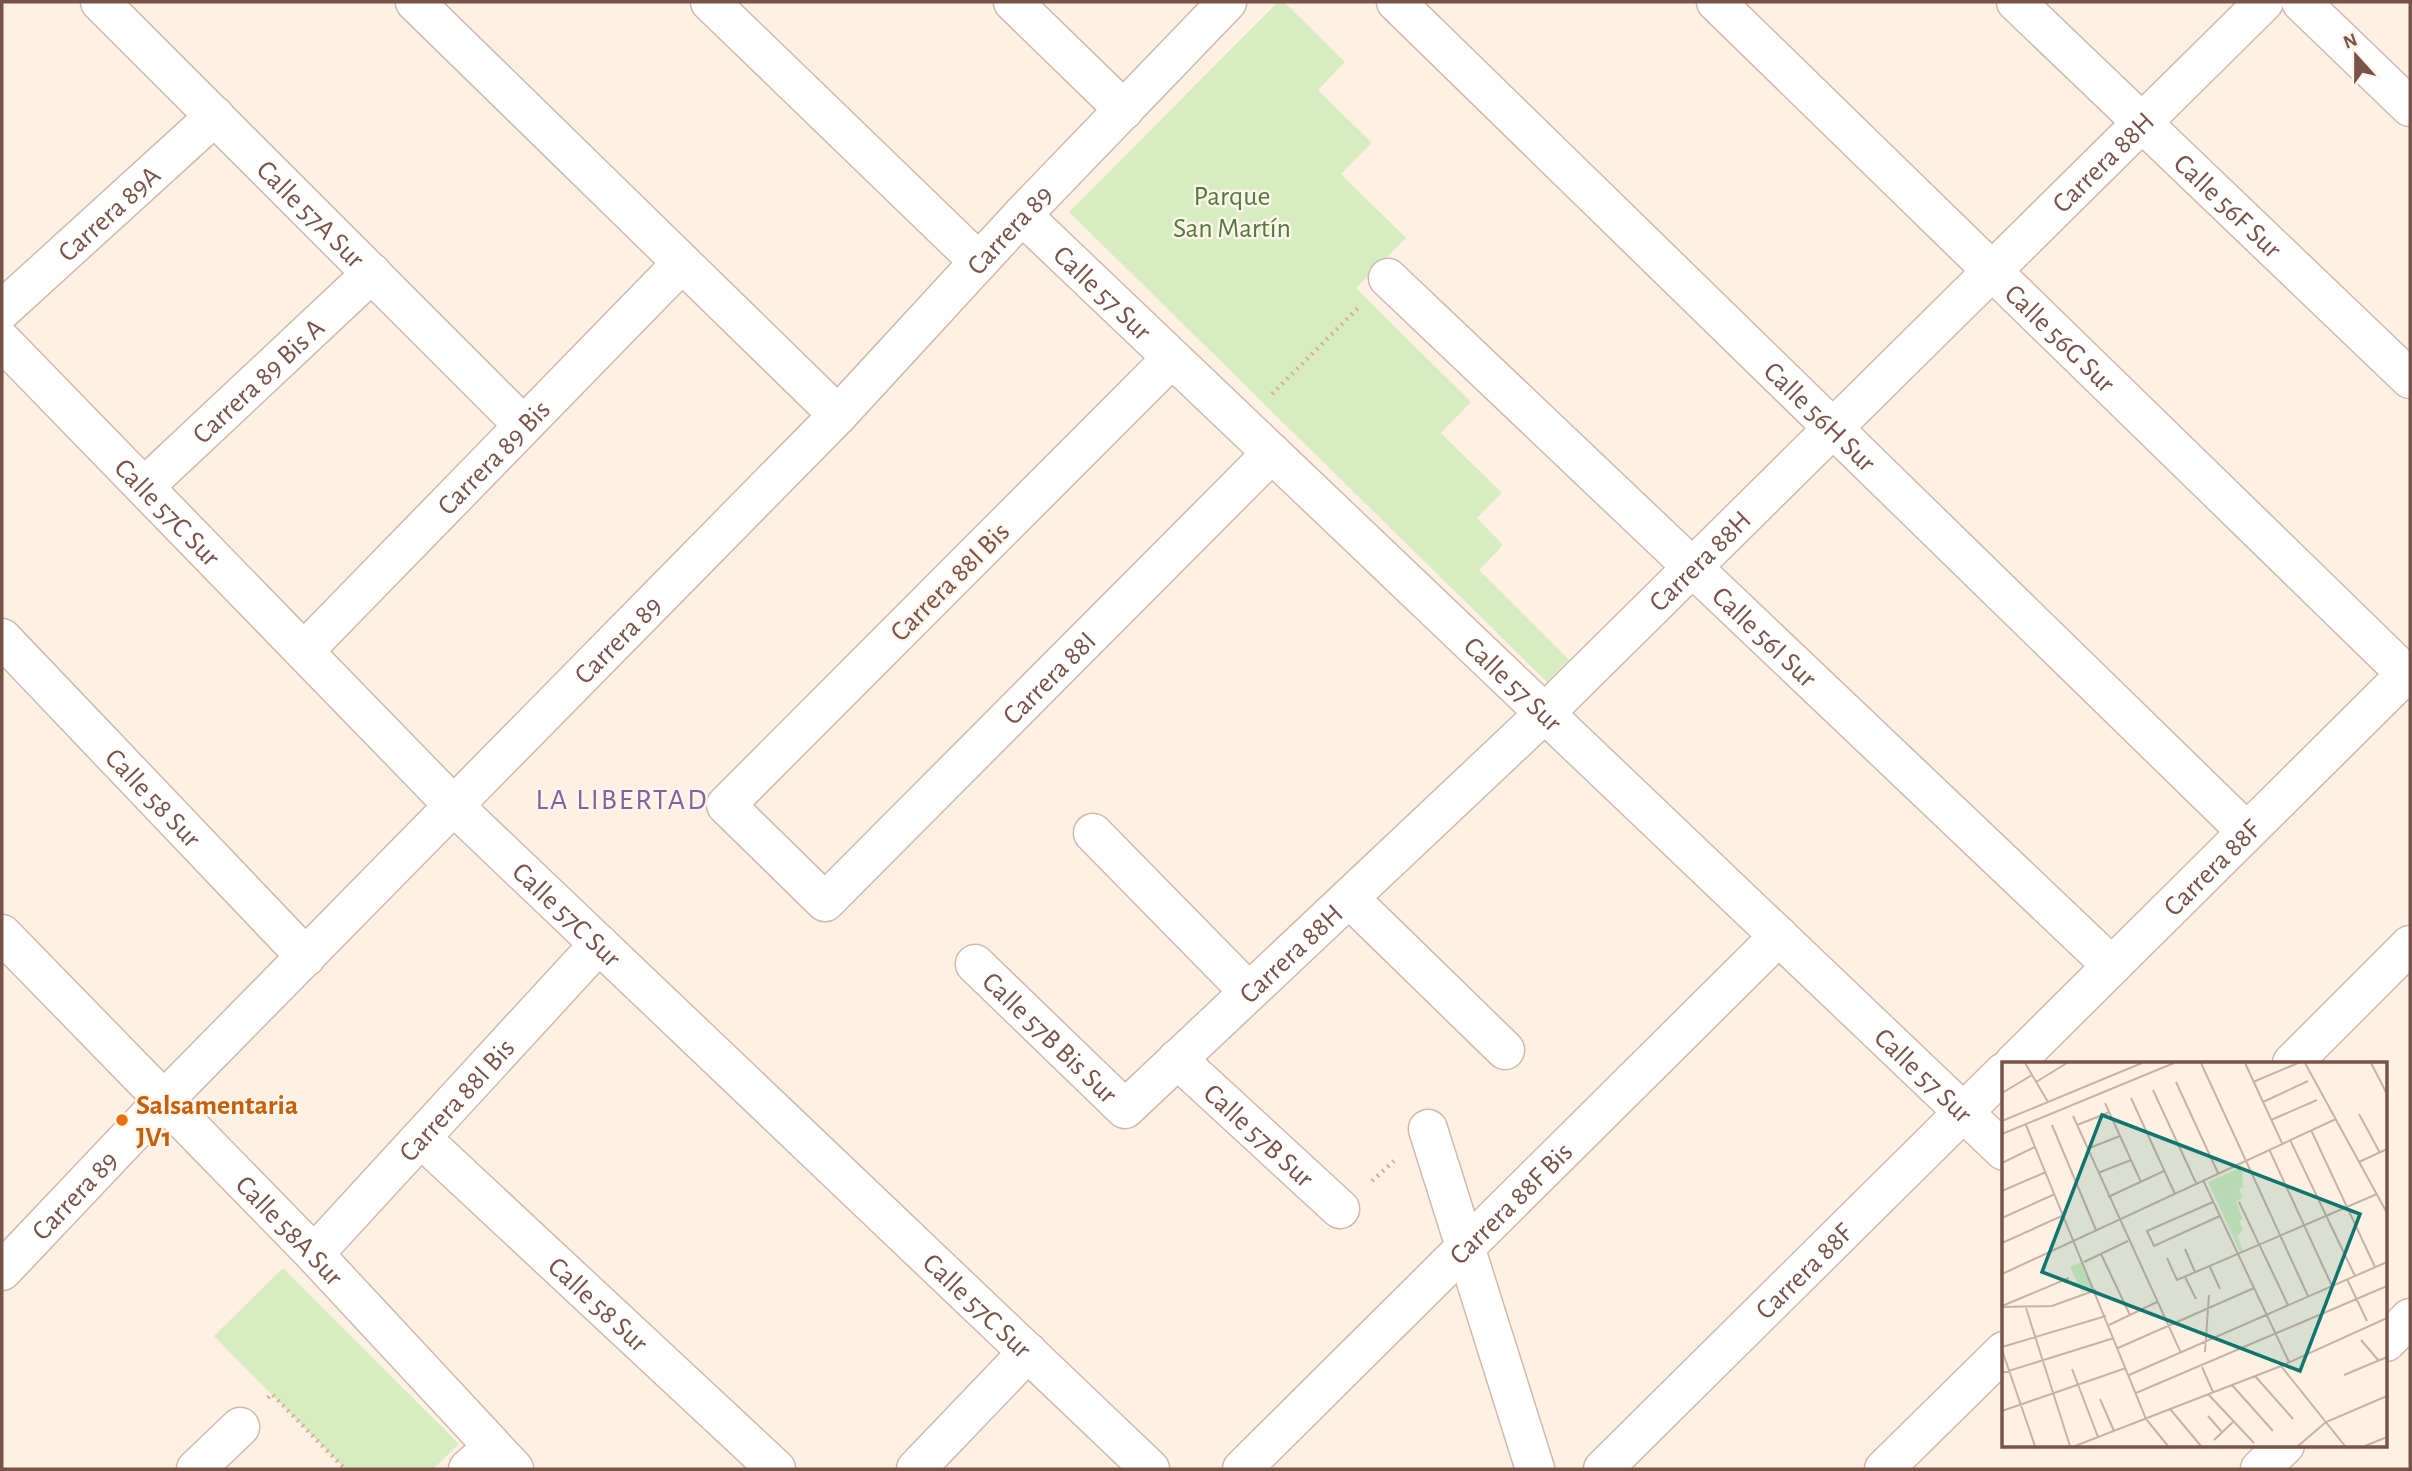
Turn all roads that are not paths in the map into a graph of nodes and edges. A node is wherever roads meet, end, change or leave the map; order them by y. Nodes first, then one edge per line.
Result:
1 (100, 2) edge
2 (415, 2) edge
3 (710, 2) edge
4 (1013, 2) edge
5 (1227, 2) edge
6 (1396, 2) edge
7 (1716, 2) edge
8 (2016, 2) edge
9 (2264, 2) edge
10 (2301, 2) edge
11 (2410, 107) edge
12 (1124, 110) junction
13 (215, 116) junction
14 (2142, 122) junction
15 (1022, 215) junction
16 (682, 262) junction
17 (979, 262) junction
18 (1992, 271) junction
19 (372, 274) junction
20 (1388, 278) road end
21 (2, 310) edge
22 (2, 341) edge
23 (1172, 358) junction
24 (2410, 379) edge
25 (838, 415) junction
26 (523, 425) junction
27 (1832, 427) junction
28 (1272, 453) junction
29 (144, 486) junction
30 (1692, 567) junction
31 (2, 638) edge
32 (304, 651) junction
33 (2408, 672) edge
34 (1545, 713) junction
35 (455, 807) junction
36 (2246, 831) junction
37 (1093, 833) dead end
38 (1349, 898) junction
39 (825, 902) joint
40 (2, 934) edge
41 (1779, 936) junction
42 (599, 944) junction
43 (2410, 945) edge
44 (306, 957) junction
45 (975, 964) dead end
46 (2112, 966) junction
47 (1249, 992) junction
48 (1505, 1050) dead end
49 (1177, 1059) junction
50 (2015, 1062) edge
51 (2293, 1062) edge
52 (2002, 1074) edge
53 (163, 1101) junction
54 (1125, 1109) joint
55 (1964, 1112) junction
56 (1428, 1129) road end
57 (421, 1138) junction
58 (2002, 1148) edge
59 (1340, 1209) road end
60 (1465, 1247) junction
61 (314, 1254) junction
62 (2, 1271) edge
63 (2410, 1318) edge
64 (2388, 1340) edge
65 (1028, 1352) junction
66 (2002, 1353) edge
67 (240, 1427) dead end
68 (2284, 1446) edge
69 (492, 1462) edge
70 (196, 1469) edge
71 (776, 1469) edge
72 (916, 1469) edge
73 (1150, 1469) edge
74 (1241, 1469) edge
75 (1535, 1469) edge
76 (1603, 1469) edge
77 (1884, 1469) edge
78 (2260, 1469) edge

1 - 13 street, Calle 57A Sur
2 - 16 street
3 - 17 street
4 - 12 street
5 - 12 street, Carrera 89
6 - 27 street, Calle 56H Sur
7 - 18 street, Calle 56G Sur
8 - 14 street, Calle 56F Sur
9 - 14 street, Carrera 88H
10 - 11 street
12 - 15 street, Carrera 89
13 - 19 street, Calle 57A Sur
13 - 21 street, Carrera 89A
14 - 18 street, Carrera 88H
14 - 24 street, Calle 56F Sur
15 - 17 street, Carrera 89
15 - 23 street, Calle 57 Sur
16 - 25 street
16 - 26 street, Carrera 89 Bis
17 - 25 street, Carrera 89
18 - 27 street, Carrera 88H
18 - 33 street, Calle 56G Sur
19 - 26 street, Calle 57A Sur
19 - 29 street, Carrera 89 Bis A
20 - 30 street, Calle 56I Sur
22 - 29 street, Calle 57C Sur
23 - 28 street, Calle 57 Sur
23 - 39 street, Carrera 88I Bis
25 - 35 street, Carrera 89
26 - 32 street, Carrera 89 Bis
27 - 30 street, Carrera 88H
27 - 36 street, Calle 56H Sur
28 - 34 street, Calle 57 Sur
28 - 39 street, Carrera 88I
29 - 32 street, Calle 57C Sur
30 - 34 street, Carrera 88H
30 - 46 street, Calle 56I Sur
31 - 44 street, Calle 58 Sur
32 - 35 street, Calle 57C Sur
33 - 36 street, Carrera 88F
34 - 38 street, Carrera 88H
34 - 41 street, Calle 57 Sur
35 - 42 street, Calle 57C Sur
35 - 44 street, Carrera 89
36 - 46 street, Carrera 88F
37 - 47 street
38 - 47 street, Carrera 88H
38 - 48 street
40 - 53 street, Calle 58A Sur
41 - 55 street, Calle 57 Sur
41 - 60 street, Carrera 88F Bis
42 - 57 street, Carrera 88I Bis
42 - 65 street, Calle 57C Sur
43 - 51 street
44 - 53 street, Carrera 89
45 - 54 street, Calle 57B Bis Sur
46 - 50 street, Carrera 88F
47 - 49 street, Carrera 88H
49 - 54 street, Carrera 88H
49 - 59 street, Calle 57B Sur
52 - 55 street, Carrera 88F
53 - 61 street, Calle 58A Sur
53 - 62 street, Carrera 89
55 - 58 street, Calle 57 Sur
55 - 76 street, Carrera 88F
56 - 60 street
57 - 61 street, Carrera 88I Bis
57 - 71 street, Calle 58 Sur
60 - 74 street, Carrera 88F Bis
60 - 75 street
61 - 69 street, Calle 58A Sur
63 - 64 street
65 - 72 street
65 - 73 street, Calle 57C Sur
66 - 77 street
67 - 70 street
68 - 78 street

